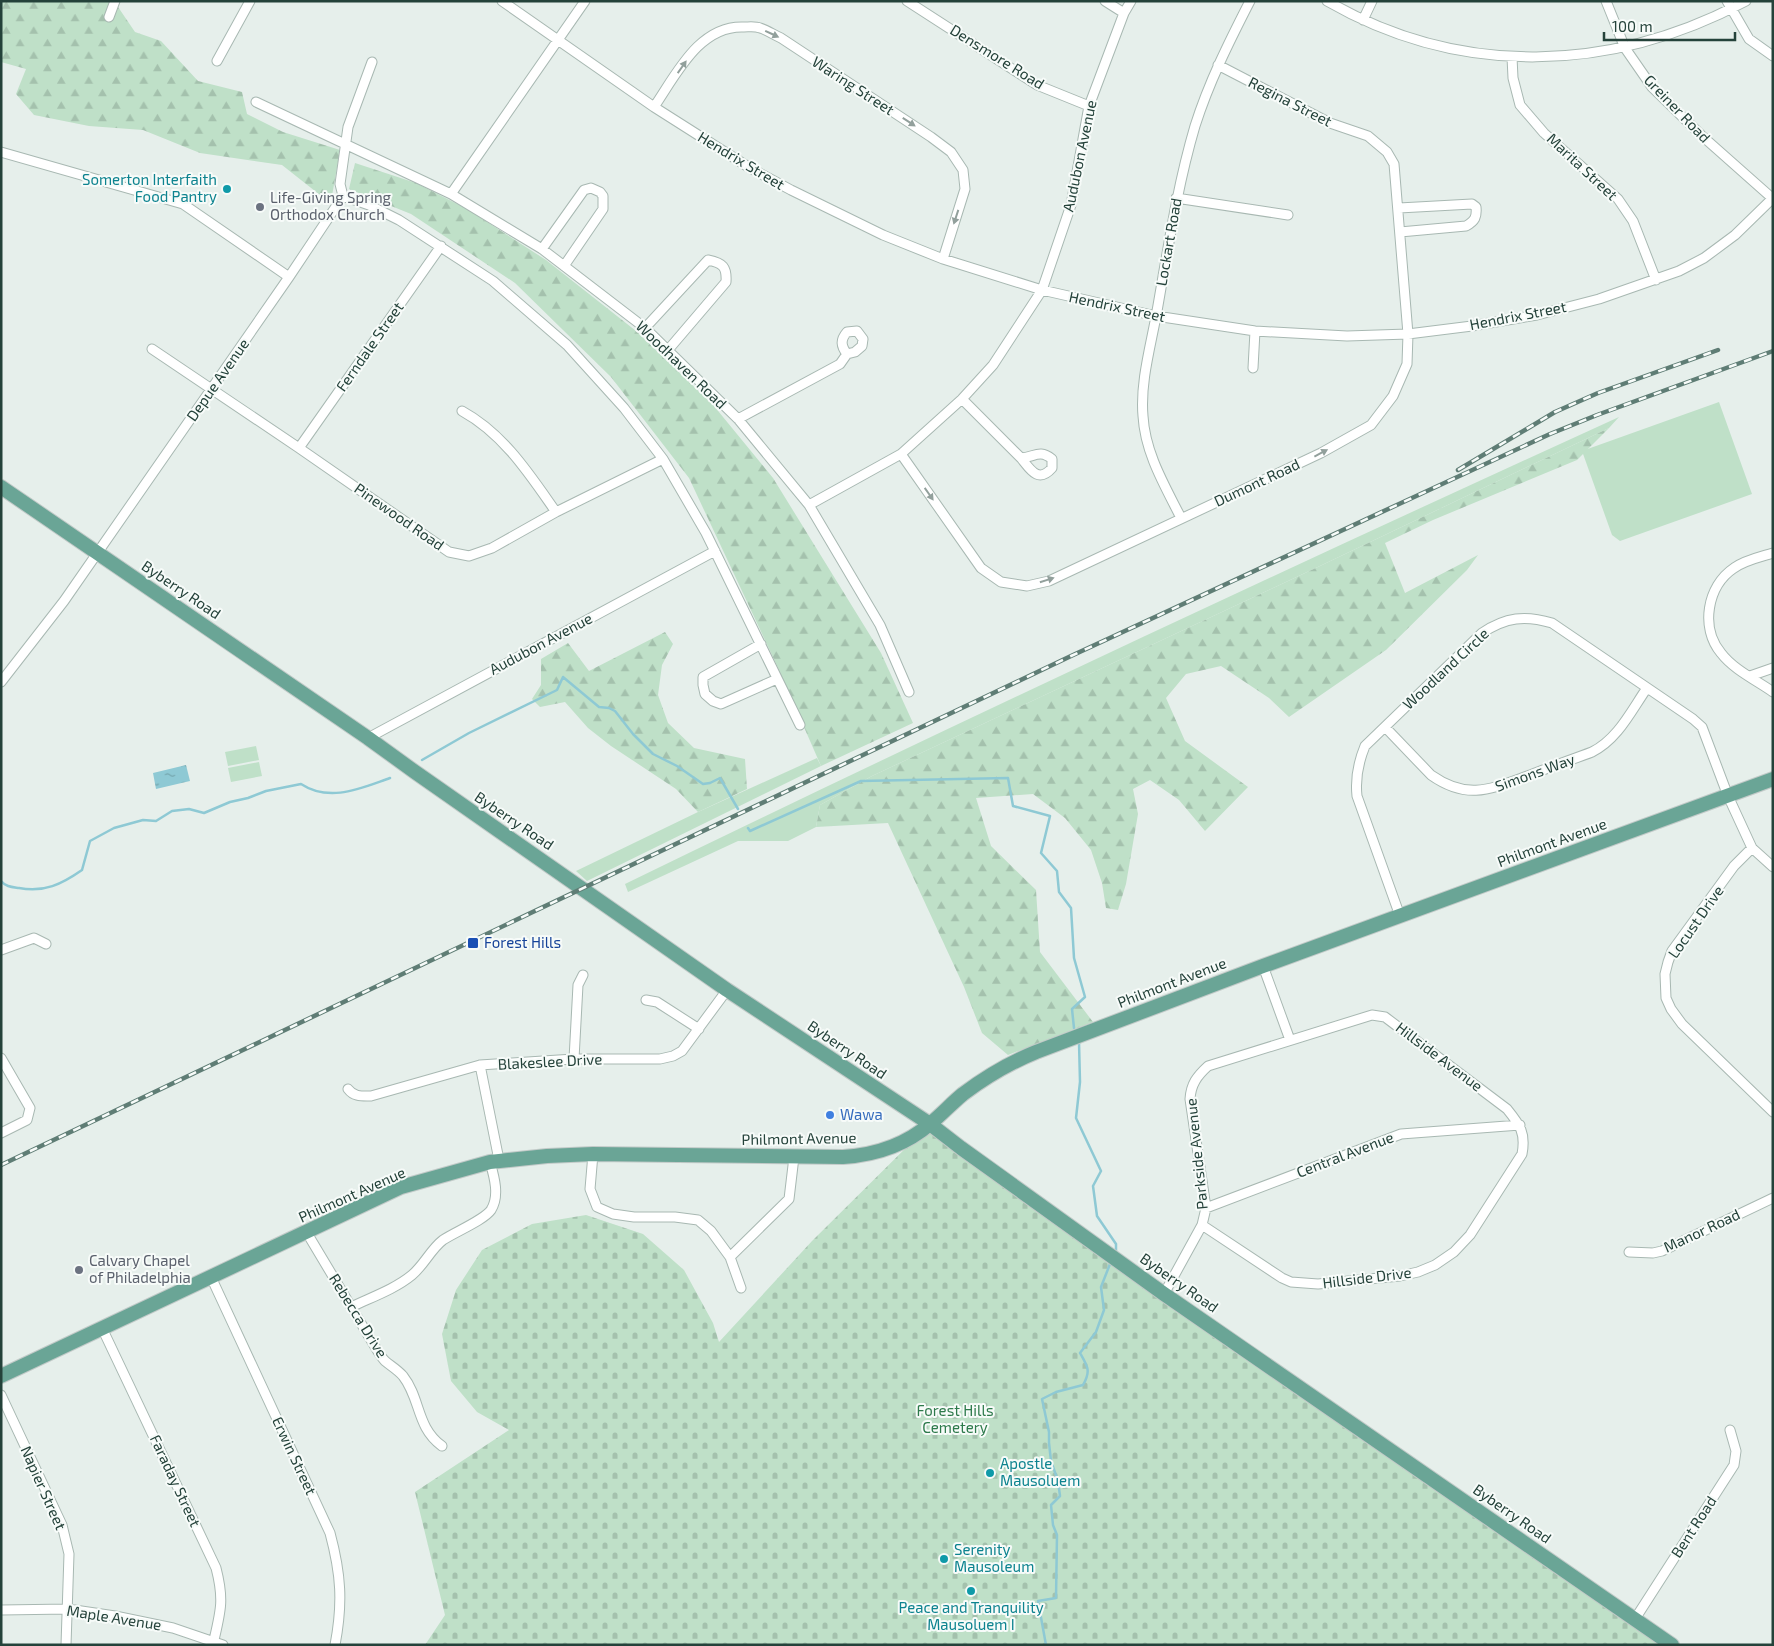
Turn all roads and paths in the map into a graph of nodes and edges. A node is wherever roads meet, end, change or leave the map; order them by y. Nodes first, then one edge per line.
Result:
1 (115, 1) edge
2 (250, 1) edge
3 (502, 1) edge
4 (585, 1) edge
5 (907, 1) edge
6 (1105, 1) edge
7 (1131, 1) edge
8 (1250, 1) edge
9 (1327, 1) edge
10 (1372, 1) edge
11 (1606, 1) edge
12 (1746, 1) edge
13 (1729, 5) edge
14 (1124, 14) junction
15 (109, 16) dead end
16 (1363, 20) junction
17 (557, 40) junction
18 (1625, 48) junction
19 (1512, 56) junction
20 (1773, 56) edge
21 (217, 61) dead end
22 (372, 62) dead end
23 (1218, 65) junction
24 (256, 102) dead end
25 (1089, 106) junction
26 (654, 107) junction
27 (1365, 135) joint
28 (346, 146) junction
29 (1, 152) edge
30 (451, 194) junction
31 (343, 196) junction
32 (1176, 198) junction
33 (1772, 198) edge
34 (1398, 208) junction
35 (1288, 215) dead end
36 (1400, 232) junction
37 (441, 246) junction
38 (542, 249) junction
39 (943, 259) junction
40 (564, 266) junction
41 (289, 278) junction
42 (1656, 280) junction
43 (1042, 290) junction
44 (1156, 316) junction
45 (645, 328) junction
46 (1255, 331) junction
47 (1408, 334) junction
48 (152, 349) dead end
49 (668, 350) junction
50 (847, 354) dead end
51 (1253, 368) dead end
52 (212, 388) junction
53 (962, 399) junction
54 (462, 411) dead end
55 (738, 419) junction
56 (299, 448) junction
57 (901, 454) junction
58 (1021, 458) dead end
59 (663, 460) junction
60 (1, 487) edge
61 (809, 505) junction
62 (556, 512) junction
63 (1182, 518) junction
64 (715, 551) junction
65 (98, 553) junction
66 (1773, 553) edge
67 (760, 644) junction
68 (1773, 668) edge
69 (1750, 676) junction
70 (777, 679) junction
71 (1, 682) edge
72 (1647, 688) junction
73 (909, 692) dead end
74 (1773, 692) edge
75 (800, 725) dead end
76 (1385, 727) junction
77 (368, 738) junction
78 (1773, 779) edge
79 (1728, 796) junction
80 (1752, 848) junction
81 (1773, 867) edge
82 (1400, 916) junction
83 (46, 944) dead end
84 (1, 950) edge
85 (1263, 966) junction
86 (583, 975) dead end
87 (727, 990) junction
88 (646, 1000) dead end
89 (699, 1029) junction
90 (1290, 1040) junction
91 (1, 1058) edge
92 (574, 1059) junction
93 (480, 1065) junction
94 (348, 1089) dead end
95 (1773, 1112) edge
96 (930, 1124) junction
97 (1520, 1125) junction
98 (1, 1133) edge
99 (593, 1154) junction
100 (794, 1157) junction
101 (494, 1161) junction
102 (1773, 1198) edge
103 (1206, 1208) junction
104 (1202, 1225) junction
105 (307, 1233) junction
106 (1629, 1252) dead end
107 (730, 1257) junction
108 (211, 1277) junction
109 (742, 1288) dead end
110 (1164, 1294) junction
111 (352, 1307) junction
112 (102, 1328) junction
113 (1, 1376) edge
114 (1, 1396) edge
115 (1730, 1430) dead end
116 (442, 1446) dead end
117 (68, 1609) junction
118 (1, 1610) edge
119 (1635, 1619) junction
120 (214, 1640) junction
121 (66, 1645) edge
122 (223, 1645) edge
123 (335, 1645) edge
124 (1672, 1645) edge

1 - 15 street
2 - 21 street
3 - 17 street, Hendrix Street
4 - 17 street
5 - 25 street, Densmore Road
6 - 14 street
7 - 14 street, Audubon Avenue
8 - 23 street, Lockart Road
9 - 16 street
10 - 16 street
11 - 18 street, Greiner Road
12 - 13 street
13 - 18 street
13 - 20 street
14 - 25 street, Audubon Avenue
16 - 19 street
17 - 26 street, Hendrix Street
17 - 30 street
18 - 19 street
18 - 33 street, Greiner Road
19 - 42 street, Marita Street
22 - 28 street
23 - 27 street, Regina Street
23 - 32 street, Lockart Road
24 - 28 street
25 - 43 street, Audubon Avenue
26 - 39 street, Hendrix Street
26 -> 39 street, Waring Street
27 - 34 street, Dumont Road
28 - 30 street, Woodhaven Road
28 - 31 street
29 - 41 street
30 - 38 street, Woodhaven Road
31 - 37 street
31 - 41 street, Depue Avenue
32 - 35 street
32 - 44 street, Lockart Road
33 - 42 street, Hendrix Street
34 - 36 street, Dumont Road
34 - 36 street
36 - 47 street, Dumont Road
37 - 56 street, Ferndale Street
37 - 59 street
38 - 40 street, Woodhaven Road
38 - 40 street
39 - 43 street, Hendrix Street
40 - 45 street, Woodhaven Road
41 - 52 street, Depue Avenue
42 - 47 street, Hendrix Street
43 - 44 street, Hendrix Street
43 - 53 street, Audubon Avenue
44 - 46 street, Hendrix Street
44 - 63 street, Lockart Road
45 - 49 street, Woodhaven Road
45 - 49 street
46 - 47 street, Hendrix Street
46 - 51 street
63 -> 47 street, Dumont Road
48 - 52 street, Pinewood Road
49 - 55 street, Woodhaven Road
50 - 55 street
52 - 56 street, Pinewood Road
52 - 65 street, Depue Avenue
53 - 57 street, Audubon Avenue
53 - 58 street
54 - 62 street
55 - 61 street, Woodhaven Road
56 - 62 street, Pinewood Road
57 - 61 street, Audubon Avenue
57 -> 63 street, Dumont Road
59 - 62 street, Pinewood Road
59 - 64 street
60 - 65 main road, Byberry Road
61 - 73 street, Woodhaven Road
64 - 67 street
64 - 77 street, Audubon Avenue
65 - 71 street, Depue Avenue
65 - 77 main road, Byberry Road
66 - 69 street
67 - 70 street
67 - 70 street
68 - 69 street
69 - 74 street
70 - 75 street
72 - 76 street, Simons Way
72 - 76 street, Woodland Circle
72 - 79 street, Woodland Circle
76 - 82 street, Woodland Circle
77 - 87 main road, Byberry Road
78 - 79 main road, Philmont Avenue
79 - 80 street, Woodland Circle
79 - 82 main road, Philmont Avenue
80 - 81 street
80 - 95 street, Locust Drive
82 - 85 main road, Philmont Avenue
83 - 84 street
85 - 90 street
85 - 96 main road, Philmont Avenue
86 - 92 street
87 - 89 street, Blakeslee Drive
87 - 96 main road, Byberry Road
88 - 89 street
89 - 92 street, Blakeslee Drive
90 - 97 street, Hillside Avenue
90 - 103 street, Parkside Avenue
91 - 98 street
92 - 93 street, Blakeslee Drive
93 - 94 street, Blakeslee Drive
93 - 101 street
96 - 100 main road, Philmont Avenue
96 - 110 main road, Byberry Road
97 - 103 street, Central Avenue
97 - 104 street, Hillside Drive
99 - 100 main road, Philmont Avenue
99 - 101 main road, Philmont Avenue
99 - 107 street
100 - 107 street
101 - 105 main road, Philmont Avenue
101 - 111 street
102 - 106 street, Manor Road
103 - 104 street, Parkside Avenue
104 - 110 street, Parkside Avenue
105 - 108 main road, Philmont Avenue
105 - 111 street, Rebecca Drive
107 - 109 street
108 - 112 main road, Philmont Avenue
108 - 123 street, Erwin Street
110 - 119 main road, Byberry Road
111 - 116 street, Rebecca Drive
112 - 113 main road, Philmont Avenue
112 - 120 street, Faraday Street
114 - 117 street, Napier Street
115 - 119 street, Bent Road
117 - 118 street, Maple Avenue
117 - 120 street, Maple Avenue
117 - 121 street, Napier Street
119 - 124 main road, Byberry Road
120 - 122 street, Maple Avenue

